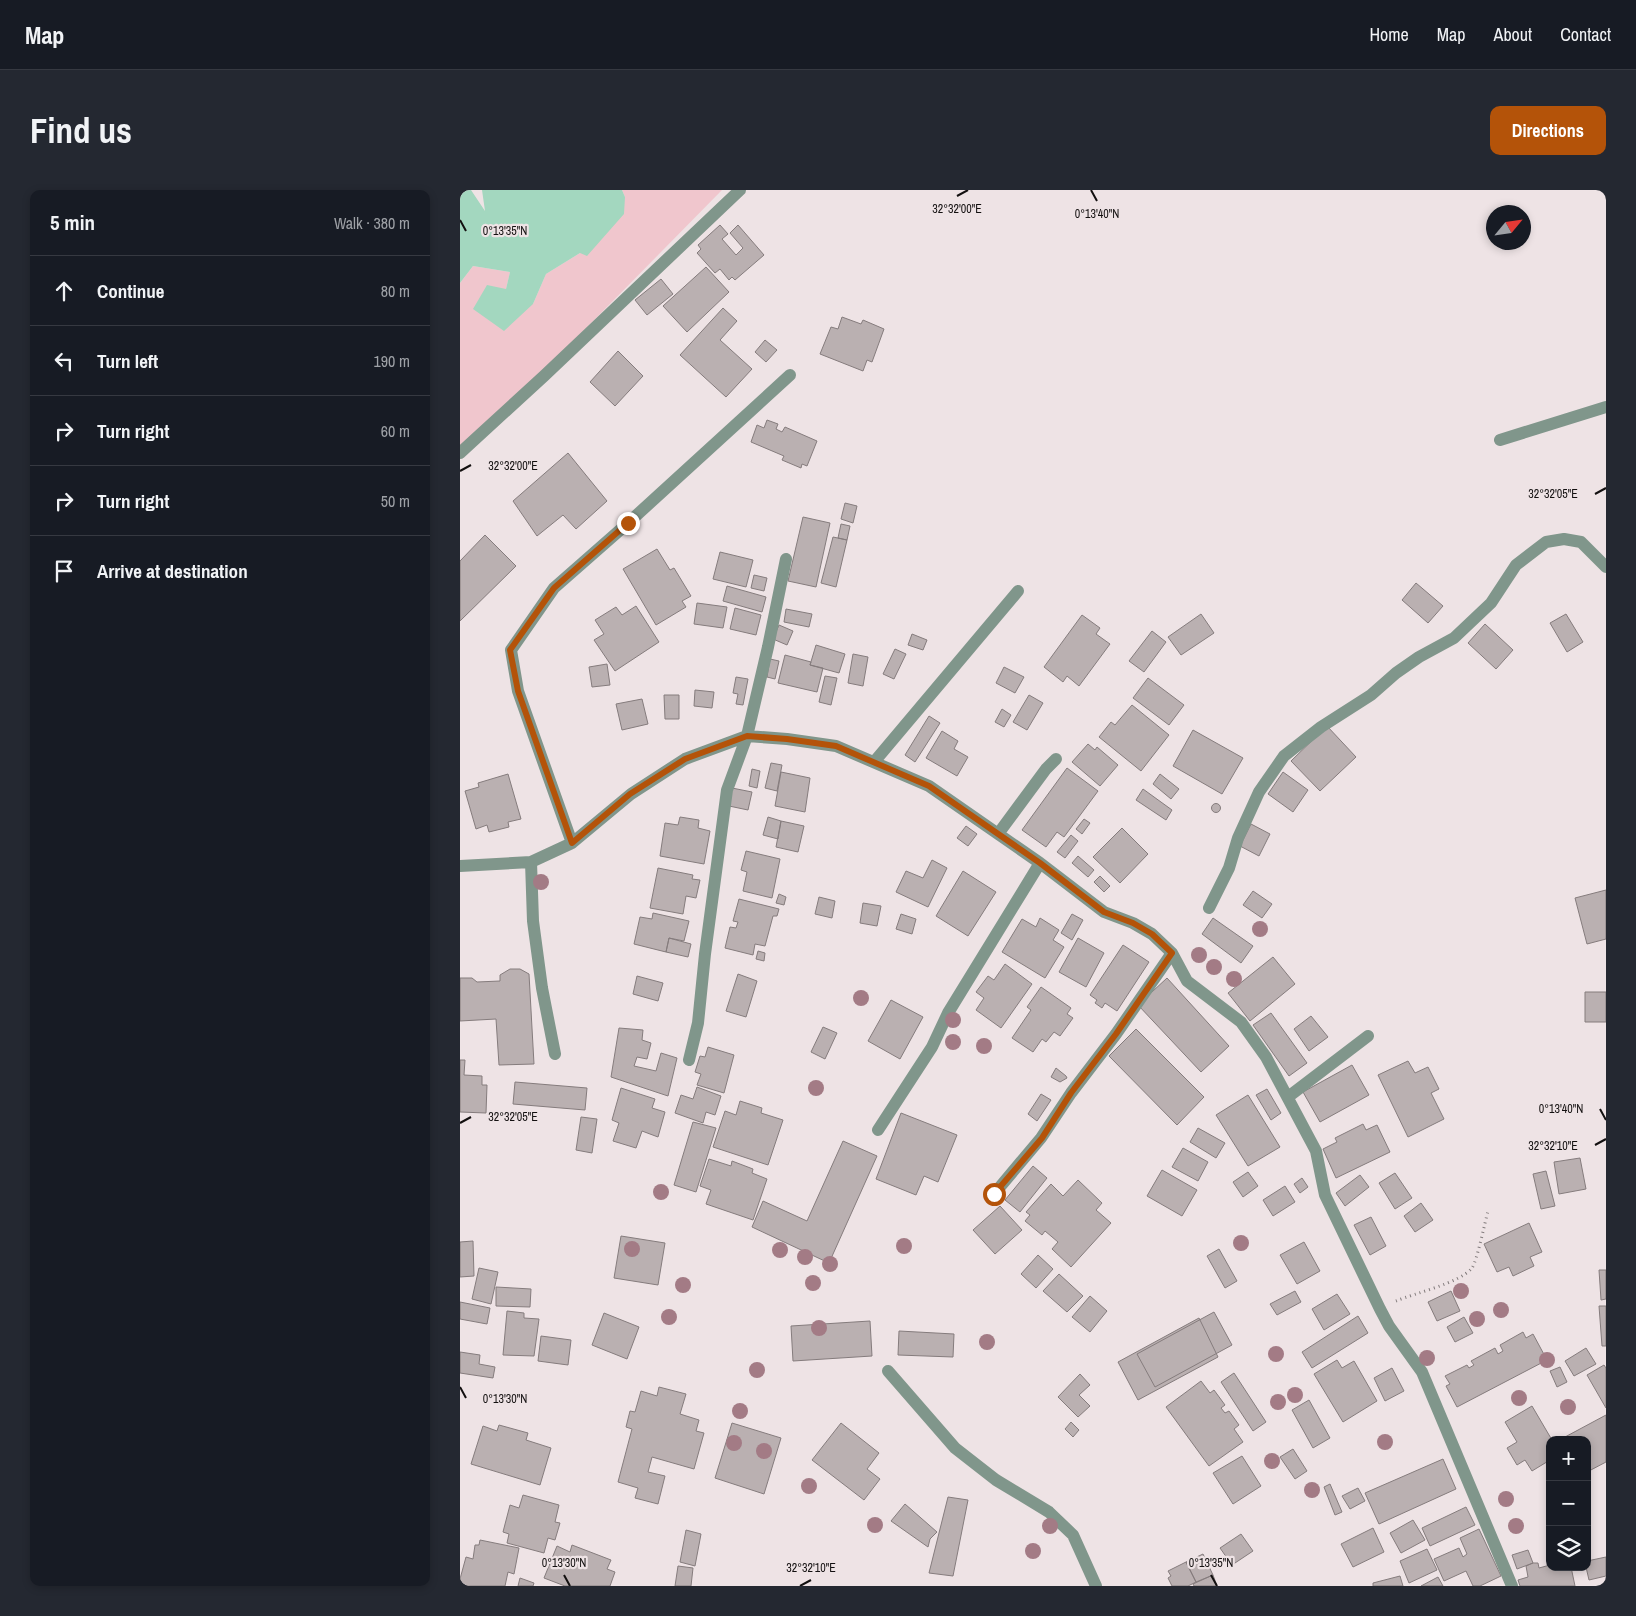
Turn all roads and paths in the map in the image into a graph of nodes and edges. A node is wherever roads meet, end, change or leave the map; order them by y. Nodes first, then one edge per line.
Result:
1 (740, 190) edge
2 (790, 375) dead end
3 (1606, 407) edge
4 (1500, 440) dead end
5 (460, 454) edge
6 (786, 559) dead end
7 (1606, 567) edge
8 (1018, 591) dead end
9 (747, 736) junction
10 (1056, 759) dead end
11 (874, 762) junction
12 (998, 834) junction
13 (572, 843) junction
14 (531, 862) junction
15 (1040, 863) junction
16 (460, 866) edge
17 (1209, 908) dead end
18 (1172, 953) junction
19 (1368, 1036) dead end
20 (555, 1054) dead end
21 (689, 1060) dead end
22 (1288, 1097) junction
23 (878, 1130) dead end
24 (994, 1194) dead end
25 (1488, 1211) dead end
26 (1380, 1309) junction
27 (888, 1371) dead end
28 (1096, 1586) edge
29 (1512, 1586) edge

1 - 5 street
2 - 13 street
3 - 4 street
6 - 9 street
7 - 17 street
8 - 11 street
9 - 11 street
9 - 13 street
9 - 21 street
10 - 12 street
11 - 12 street
12 - 15 street
13 - 14 street
14 - 16 street
14 - 20 street
15 - 18 street
15 - 23 street
18 - 22 street
18 - 24 street
19 - 22 street
22 - 26 street
25 - 26 path
26 - 29 street
27 - 28 street

